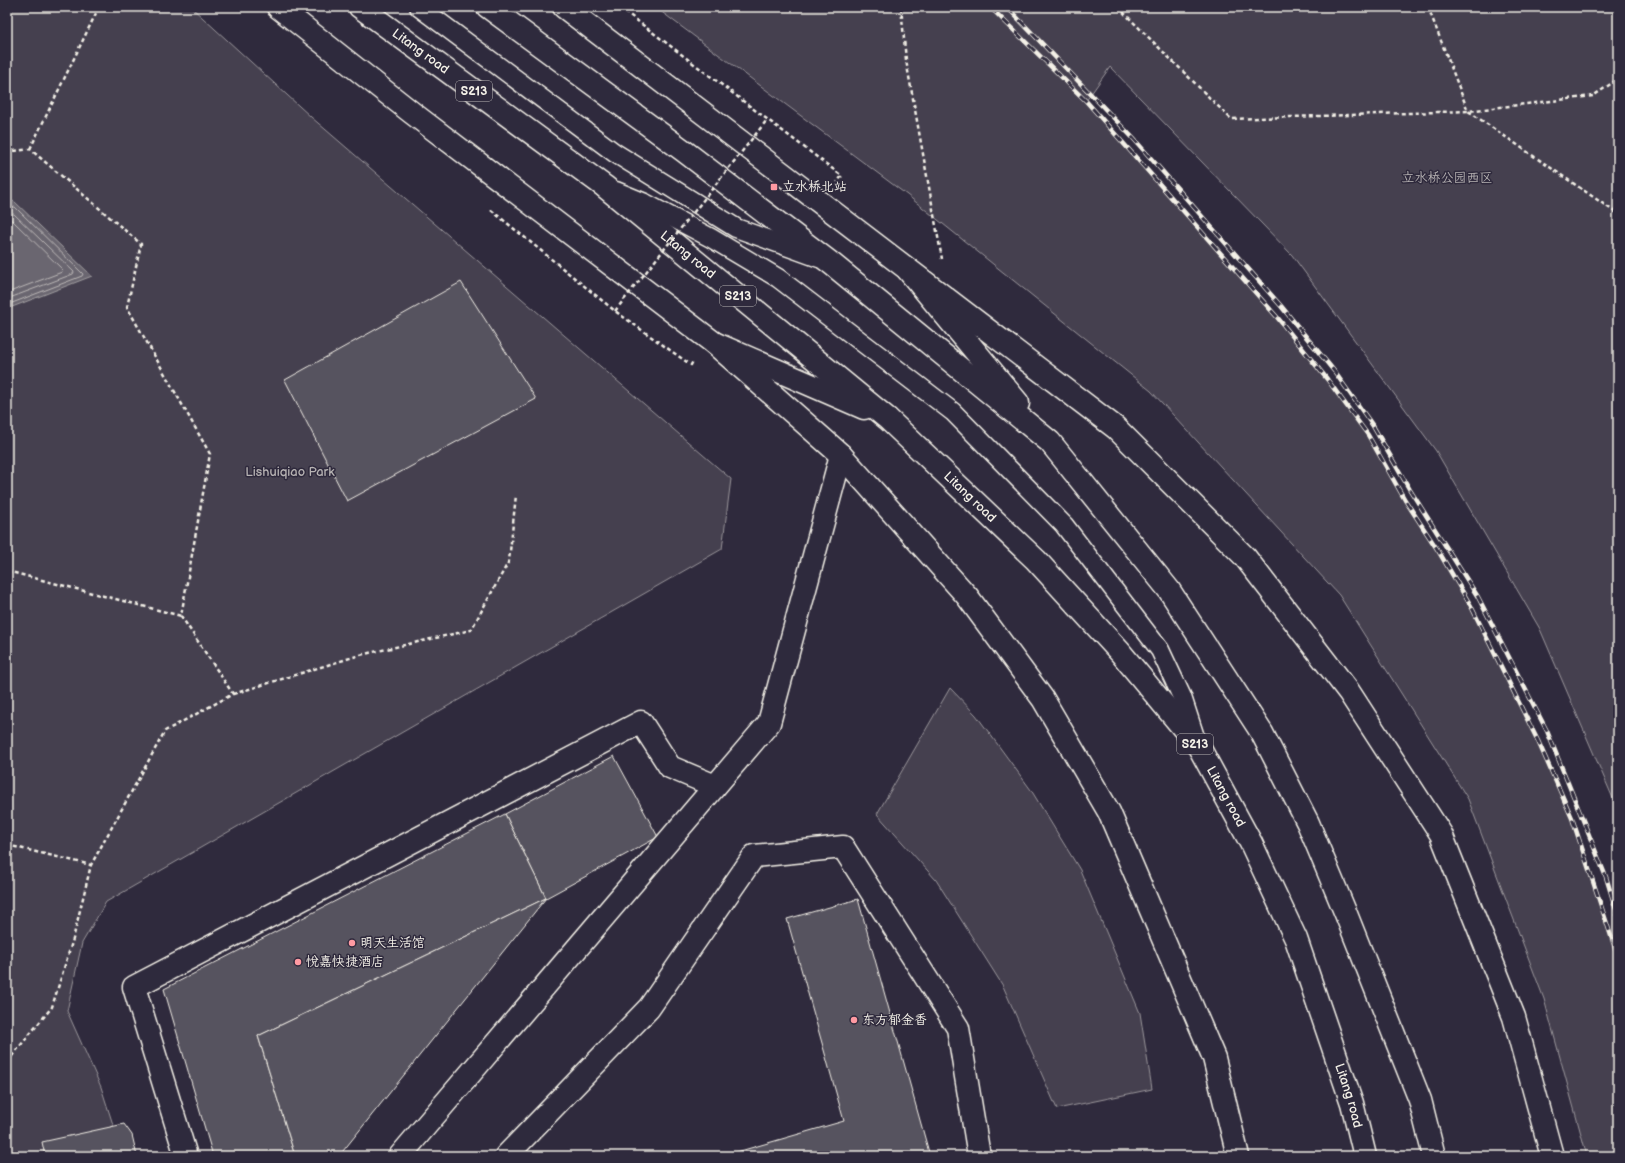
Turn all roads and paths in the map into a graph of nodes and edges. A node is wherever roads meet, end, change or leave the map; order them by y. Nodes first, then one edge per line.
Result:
1 (99, 7) edge
2 (278, 7) edge
3 (360, 7) edge
4 (419, 7) edge
5 (488, 7) edge
6 (564, 7) edge
7 (619, 7) edge
8 (901, 7) edge
9 (1118, 7) edge
10 (1428, 7) edge
11 (1618, 79) edge
12 (1468, 111) junction
13 (767, 120) junction
14 (30, 149) junction
15 (7, 152) edge
16 (842, 176) dead end
17 (604, 186) junction
18 (487, 208) dead end
19 (1618, 214) edge
20 (832, 264) junction
21 (908, 270) junction
22 (949, 301) junction
23 (615, 311) junction
24 (714, 343) junction
25 (691, 365) dead end
26 (888, 418) junction
27 (1050, 442) junction
28 (842, 455) junction
29 (516, 495) dead end
30 (7, 571) edge
31 (180, 616) junction
32 (233, 694) junction
33 (1199, 747) junction
34 (714, 786) junction
35 (7, 845) edge
36 (91, 865) junction
37 (7, 1062) edge
38 (186, 1156) edge
39 (400, 1156) edge
40 (506, 1156) edge
41 (979, 1156) edge
42 (1238, 1156) edge
43 (1365, 1156) edge
44 (1434, 1156) edge
45 (1552, 1156) edge

1 - 14 path
2 - 24 street
3 - 17 street, Litang road / S213
4 - 20 lane
5 - 20 street
6 - 21 street
7 - 13 path
8 - 22 path
9 - 12 path
10 - 12 path
11 - 12 path
12 - 19 path
13 - 16 path
13 - 23 path, bridge
14 - 15 path
14 - 31 path
17 - 26 street, Litang road / S213
17 - 33 lane
18 - 23 path
20 - 27 street
21 - 22 street
21 - 27 street
22 - 45 street
23 - 25 path
24 - 26 street
24 - 28 street
26 - 33 street, Litang road / S213
27 - 44 street
28 - 34 street
28 - 42 street
29 - 32 path
30 - 31 path
31 - 32 path
32 - 36 path
33 - 43 street, Litang road / S213
34 - 38 street
34 - 39 street
35 - 36 path
36 - 37 path
40 - 41 street

